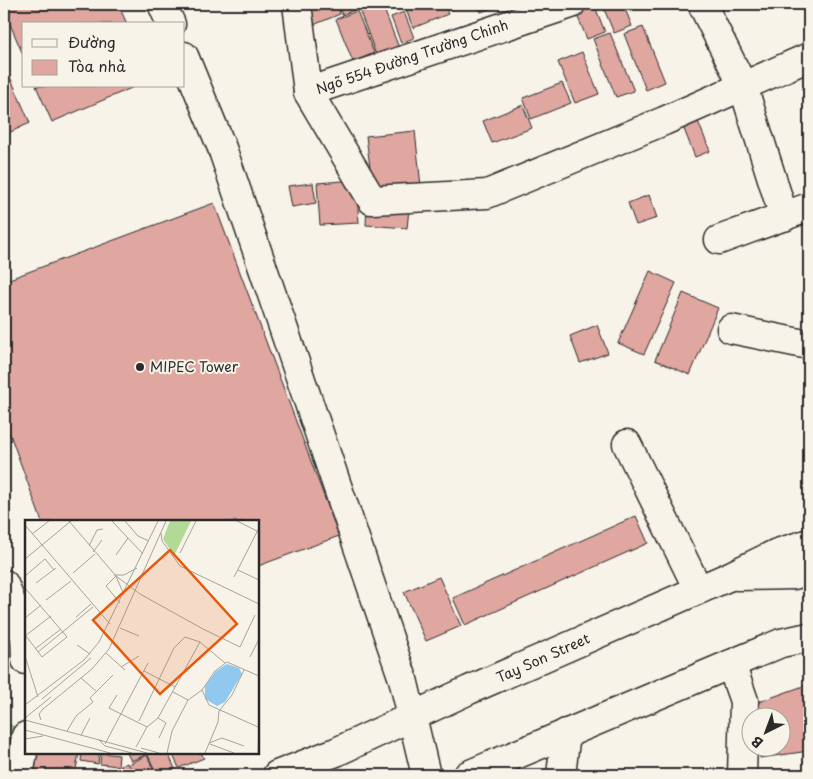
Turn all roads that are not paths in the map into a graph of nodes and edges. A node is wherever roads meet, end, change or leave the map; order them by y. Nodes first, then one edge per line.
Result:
1 (162, 4) edge
2 (298, 4) edge
3 (571, 4) edge
4 (702, 4) edge
5 (170, 22) edge
6 (185, 58) edge
7 (809, 58) edge
8 (743, 86) junction
9 (308, 92) junction
10 (809, 207) edge
11 (784, 217) junction
12 (719, 240) dead end
13 (731, 329) dead end
14 (809, 345) edge
15 (627, 444) dead end
16 (809, 543) edge
17 (809, 570) edge
18 (728, 577) junction
19 (4, 584) edge
20 (698, 589) junction
21 (809, 623) edge
22 (25, 637) edge
23 (809, 637) edge
24 (781, 643) junction
25 (731, 664) junction
26 (412, 716) junction
27 (566, 733) junction
28 (25, 742) edge
29 (497, 769) edge
30 (19, 775) edge
31 (277, 775) edge
32 (426, 775) edge
33 (468, 775) edge
34 (561, 775) edge
35 (742, 775) edge

1 - 5 main road
2 - 9 main road, Ngõ 554 Đường Trường Chinh
3 - 9 main road, Ngõ 554 Đường Trường Chinh
4 - 8 main road
6 - 26 main road
7 - 8 main road
8 - 9 main road
8 - 11 main road
10 - 11 main road
11 - 12 main road
13 - 14 main road
15 - 20 main road
16 - 18 main road, Tay Son Street
17 - 18 main road
18 - 20 main road, Tay Son Street
19 - 22 main road
20 - 26 main road, Tay Son Street
21 - 24 main road
23 - 24 main road
24 - 25 main road
25 - 27 main road
25 - 35 main road
26 - 31 main road, Tay Son Street
26 - 32 main road
27 - 29 main road
27 - 34 main road
28 - 30 main road
29 - 33 main road

